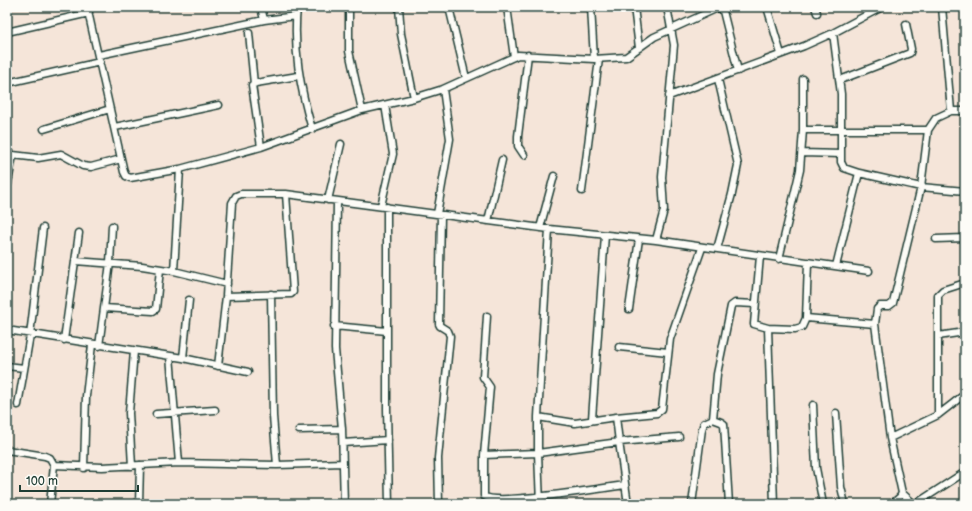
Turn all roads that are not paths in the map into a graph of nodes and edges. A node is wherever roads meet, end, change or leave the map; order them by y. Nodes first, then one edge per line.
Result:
1 (262, 7) edge
2 (297, 7) edge
3 (349, 7) edge
4 (399, 7) edge
5 (449, 7) edge
6 (506, 7) edge
7 (592, 7) edge
8 (634, 7) edge
9 (667, 7) edge
10 (721, 7) edge
11 (767, 7) edge
12 (882, 7) edge
13 (942, 7) edge
14 (88, 9) edge
15 (703, 10) edge
16 (296, 16) junction
17 (264, 20) junction
18 (906, 24) dead end
19 (672, 30) junction
20 (7, 32) edge
21 (249, 33) dead end
22 (833, 33) junction
23 (639, 48) junction
24 (780, 54) junction
25 (99, 55) junction
26 (528, 55) junction
27 (514, 57) junction
28 (596, 59) junction
29 (100, 62) junction
30 (738, 71) junction
31 (298, 76) junction
32 (466, 78) junction
33 (718, 79) junction
34 (803, 79) dead end
35 (840, 80) junction
36 (7, 83) edge
37 (254, 84) junction
38 (443, 89) junction
39 (669, 96) junction
40 (414, 98) junction
41 (385, 105) junction
42 (219, 106) dead end
43 (110, 109) junction
44 (362, 110) junction
45 (965, 110) edge
46 (951, 112) junction
47 (115, 126) junction
48 (44, 129) dead end
49 (312, 129) junction
50 (842, 129) junction
51 (803, 130) junction
52 (928, 130) junction
53 (341, 144) dead end
54 (261, 147) junction
55 (802, 153) junction
56 (841, 154) junction
57 (524, 155) dead end
58 (121, 159) junction
59 (502, 160) dead end
60 (180, 169) junction
61 (859, 173) junction
62 (554, 176) dead end
63 (921, 187) junction
64 (7, 189) edge
65 (582, 191) dead end
66 (965, 191) edge
67 (286, 194) junction
68 (328, 200) junction
69 (337, 201) junction
70 (384, 206) junction
71 (439, 214) junction
72 (488, 221) junction
73 (112, 226) dead end
74 (43, 228) dead end
75 (540, 228) junction
76 (549, 230) junction
77 (79, 233) dead end
78 (605, 235) junction
79 (965, 238) edge
80 (639, 239) junction
81 (936, 239) dead end
82 (656, 240) junction
83 (702, 248) junction
84 (717, 249) junction
85 (760, 256) junction
86 (779, 259) junction
87 (75, 261) junction
88 (110, 263) junction
89 (808, 263) junction
90 (836, 266) junction
91 (160, 269) junction
92 (174, 271) junction
93 (869, 271) dead end
94 (965, 283) edge
95 (227, 284) junction
96 (271, 294) junction
97 (226, 296) junction
98 (189, 300) dead end
99 (755, 304) junction
100 (104, 308) junction
101 (628, 309) dead end
102 (487, 316) dead end
103 (806, 318) junction
104 (875, 324) junction
105 (334, 326) junction
106 (768, 328) junction
107 (7, 330) edge
108 (387, 331) junction
109 (965, 332) edge
110 (30, 335) junction
111 (938, 336) junction
112 (64, 340) junction
113 (92, 345) junction
114 (99, 346) junction
115 (619, 347) dead end
116 (134, 351) junction
117 (668, 352) junction
118 (170, 356) junction
119 (182, 358) junction
120 (7, 366) edge
121 (218, 366) junction
122 (24, 368) junction
123 (248, 372) dead end
124 (965, 394) edge
125 (18, 405) dead end
126 (813, 405) dead end
127 (215, 410) dead end
128 (175, 413) junction
129 (836, 413) dead end
130 (156, 414) dead end
131 (938, 415) junction
132 (538, 417) junction
133 (616, 417) junction
134 (592, 419) junction
135 (713, 419) junction
136 (342, 428) junction
137 (299, 430) dead end
138 (679, 437) dead end
139 (890, 438) junction
140 (388, 440) junction
141 (619, 442) junction
142 (343, 443) junction
143 (7, 450) edge
144 (538, 453) junction
145 (484, 455) junction
146 (179, 463) junction
147 (343, 463) junction
148 (140, 465) junction
149 (277, 465) junction
150 (54, 466) junction
151 (132, 466) junction
152 (84, 468) junction
153 (965, 472) edge
154 (625, 485) junction
155 (902, 493) junction
156 (539, 497) junction
157 (50, 504) edge
158 (140, 504) edge
159 (344, 504) edge
160 (389, 504) edge
161 (439, 504) edge
162 (540, 504) edge
163 (628, 504) edge
164 (692, 504) edge
165 (729, 504) edge
166 (774, 504) edge
167 (823, 504) edge
168 (845, 504) edge
169 (892, 504) edge

1 - 17 street
2 - 16 street
3 - 44 street
4 - 40 street
5 - 32 street
6 - 27 street
7 - 28 street
8 - 23 street
9 - 19 street
10 - 15 street
10 - 30 street
11 - 24 street
12 - 22 street
13 - 46 street
14 - 20 street
14 - 25 street
15 - 19 street
16 - 17 street
16 - 31 street
17 - 25 street
18 - 35 street
19 - 23 street
19 - 39 street
21 - 37 street
22 - 24 street
22 - 35 street
23 - 28 street
24 - 30 street
25 - 29 street
26 - 27 street
26 - 28 street
26 - 57 street
27 - 32 street
28 - 65 street
29 - 36 street
29 - 43 street
30 - 33 street
31 - 37 street
31 - 49 street
32 - 38 street
33 - 39 street
33 - 84 street
34 - 51 street
35 - 50 street
37 - 54 street
38 - 40 street
38 - 71 street
39 - 82 street
40 - 41 street
41 - 44 street
41 - 70 street
42 - 47 street
43 - 47 street
43 - 48 street
44 - 49 street
45 - 46 street
46 - 52 street
47 - 58 street
49 - 54 street
50 - 51 street
50 - 52 street
50 - 56 street
51 - 55 street
52 - 63 street
53 - 68 street
54 - 60 street
55 - 56 street
55 - 86 street
56 - 61 street
58 - 60 street
58 - 64 street
59 - 72 street
60 - 92 street
61 - 63 street
61 - 90 street
62 - 75 street
63 - 66 street
63 - 104 street
67 - 68 street
67 - 95 street
67 - 96 street
68 - 69 street
69 - 70 street
69 - 105 street
70 - 71 street
70 - 108 street
71 - 72 street
71 - 161 street
72 - 75 street
73 - 88 street
74 - 110 street
75 - 76 street
76 - 78 street
76 - 132 street
77 - 87 street
78 - 80 street
78 - 134 street
79 - 81 street
80 - 82 street
80 - 101 street
82 - 83 street
83 - 84 street
83 - 117 street
84 - 85 street
85 - 86 street
85 - 99 street
86 - 89 street
87 - 88 street
87 - 112 street
88 - 91 street
88 - 100 street
89 - 90 street
89 - 103 street
90 - 93 street
91 - 92 street
91 - 100 street
92 - 95 street
94 - 111 street
95 - 97 street
96 - 97 street
96 - 149 street
97 - 121 street
98 - 119 street
99 - 106 street
99 - 135 street
100 - 114 street
102 - 145 street
103 - 104 street
103 - 106 street
104 - 139 street
105 - 108 street
105 - 136 street
106 - 166 street
107 - 110 street
108 - 140 street
109 - 111 street
110 - 112 street
110 - 122 street
111 - 131 street
112 - 113 street
113 - 114 street
113 - 152 street
114 - 116 street
115 - 117 street
116 - 118 street
116 - 151 street
117 - 133 street
118 - 119 street
118 - 128 street
119 - 121 street
120 - 122 street
121 - 123 street
122 - 125 street
124 - 131 street
126 - 167 street
127 - 128 street
128 - 130 street
128 - 146 street
129 - 168 street
131 - 139 street
132 - 134 street
132 - 144 street
133 - 134 street
133 - 141 street
135 - 164 street
135 - 165 street
136 - 137 street
136 - 142 street
138 - 141 street
139 - 155 street
140 - 142 street
140 - 160 street
141 - 144 street
141 - 154 street
142 - 147 street
143 - 150 street
144 - 145 street
144 - 156 street
145 - 156 street
146 - 148 street
146 - 149 street
147 - 149 street
147 - 159 street
148 - 151 street
148 - 158 street
150 - 152 street
150 - 157 street
151 - 152 street
153 - 155 street
154 - 156 street
154 - 163 street
155 - 169 street
156 - 162 street

